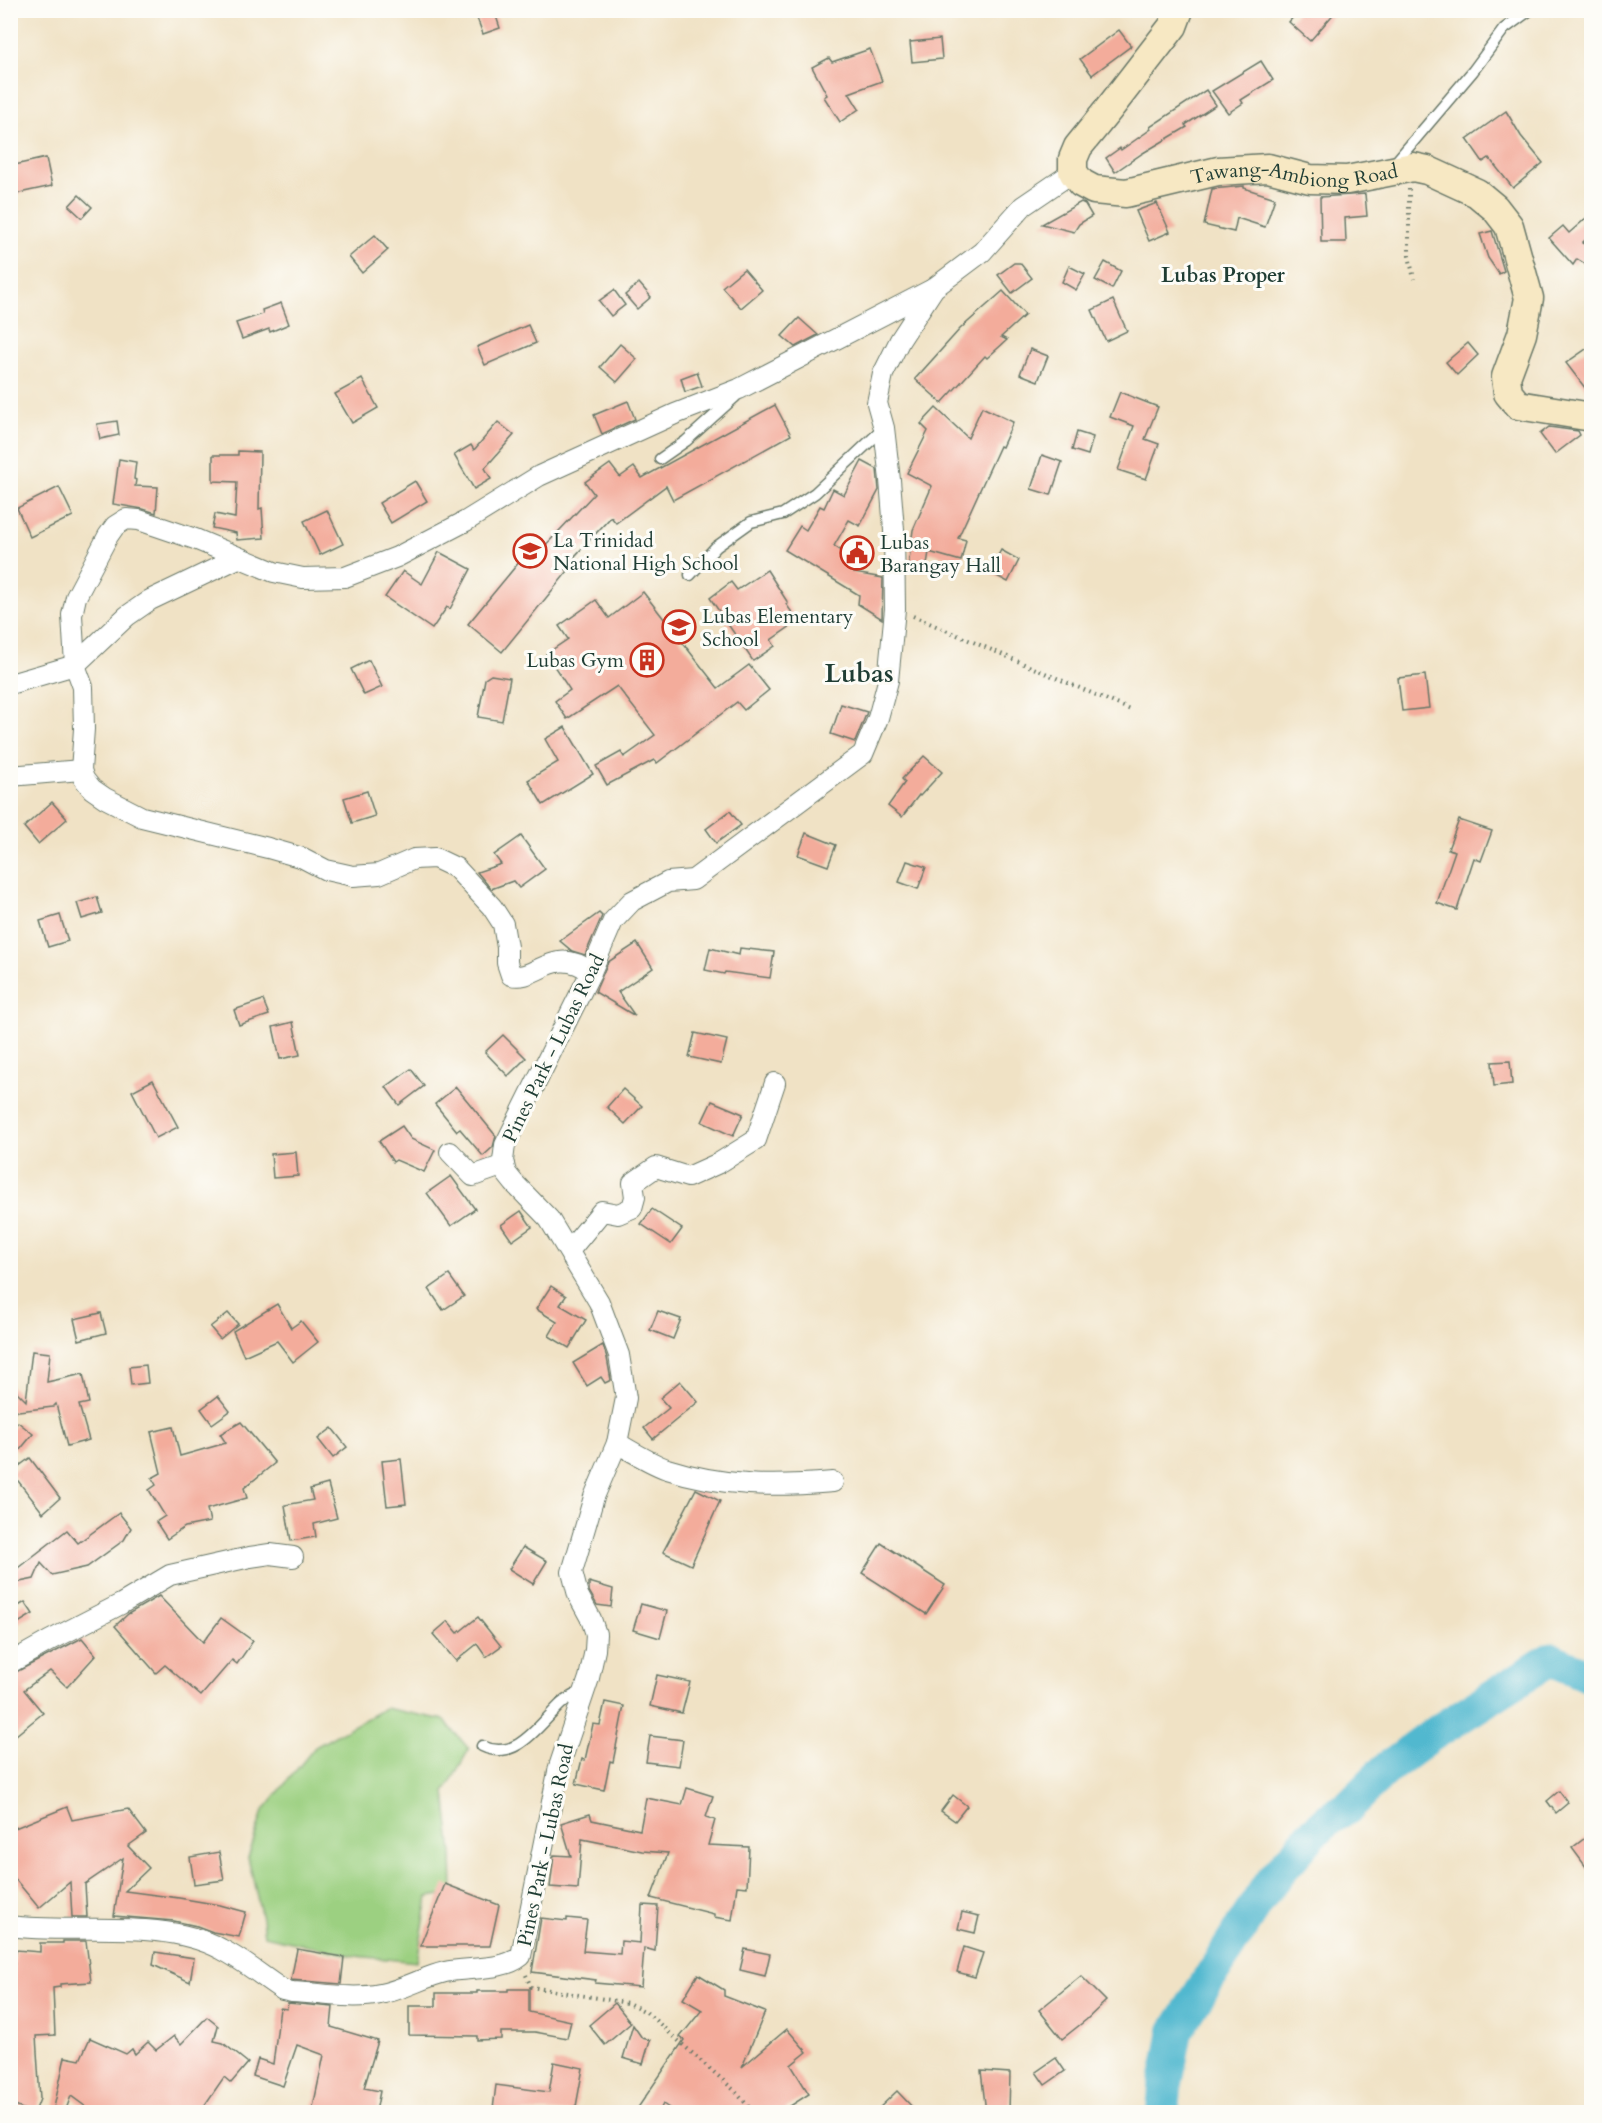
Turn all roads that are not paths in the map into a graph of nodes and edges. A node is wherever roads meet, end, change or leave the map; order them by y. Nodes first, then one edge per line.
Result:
1 (1179, 10) edge
2 (1530, 10) edge
3 (1399, 170) junction
4 (1073, 172) junction
5 (934, 288) junction
6 (739, 389) junction
7 (1592, 417) edge
8 (884, 428) junction
9 (660, 459) dead end
10 (238, 558) junction
11 (690, 575) dead end
12 (75, 665) junction
13 (10, 684) edge
14 (81, 770) junction
15 (10, 776) edge
16 (591, 972) junction
17 (775, 1083) dead end
18 (450, 1152) dead end
19 (504, 1166) junction
20 (569, 1251) junction
21 (617, 1443) junction
22 (833, 1482) dead end
23 (293, 1557) dead end
24 (10, 1663) edge
25 (586, 1689) junction
26 (482, 1746) dead end
27 (10, 1926) edge

1 - 4 main road
2 - 3 lane
3 - 4 main road, Tawang-Ambiong Road
3 - 7 main road, Tawang-Ambiong Road
4 - 5 street, Pines Park - Lubas Road
5 - 6 street
5 - 8 street, Pines Park - Lubas Road
6 - 9 lane
6 - 10 street
8 - 11 lane
8 - 16 street, Pines Park - Lubas Road
10 - 12 street
10 - 12 street
12 - 13 street
12 - 14 street
14 - 15 street
14 - 16 street
16 - 19 street, Pines Park - Lubas Road
17 - 20 street
18 - 19 street
19 - 20 street, Pines Park - Lubas Road
20 - 21 street, Pines Park - Lubas Road
21 - 22 street
21 - 25 street, Pines Park - Lubas Road
23 - 24 street
25 - 26 lane
25 - 27 street, Pines Park - Lubas Road

